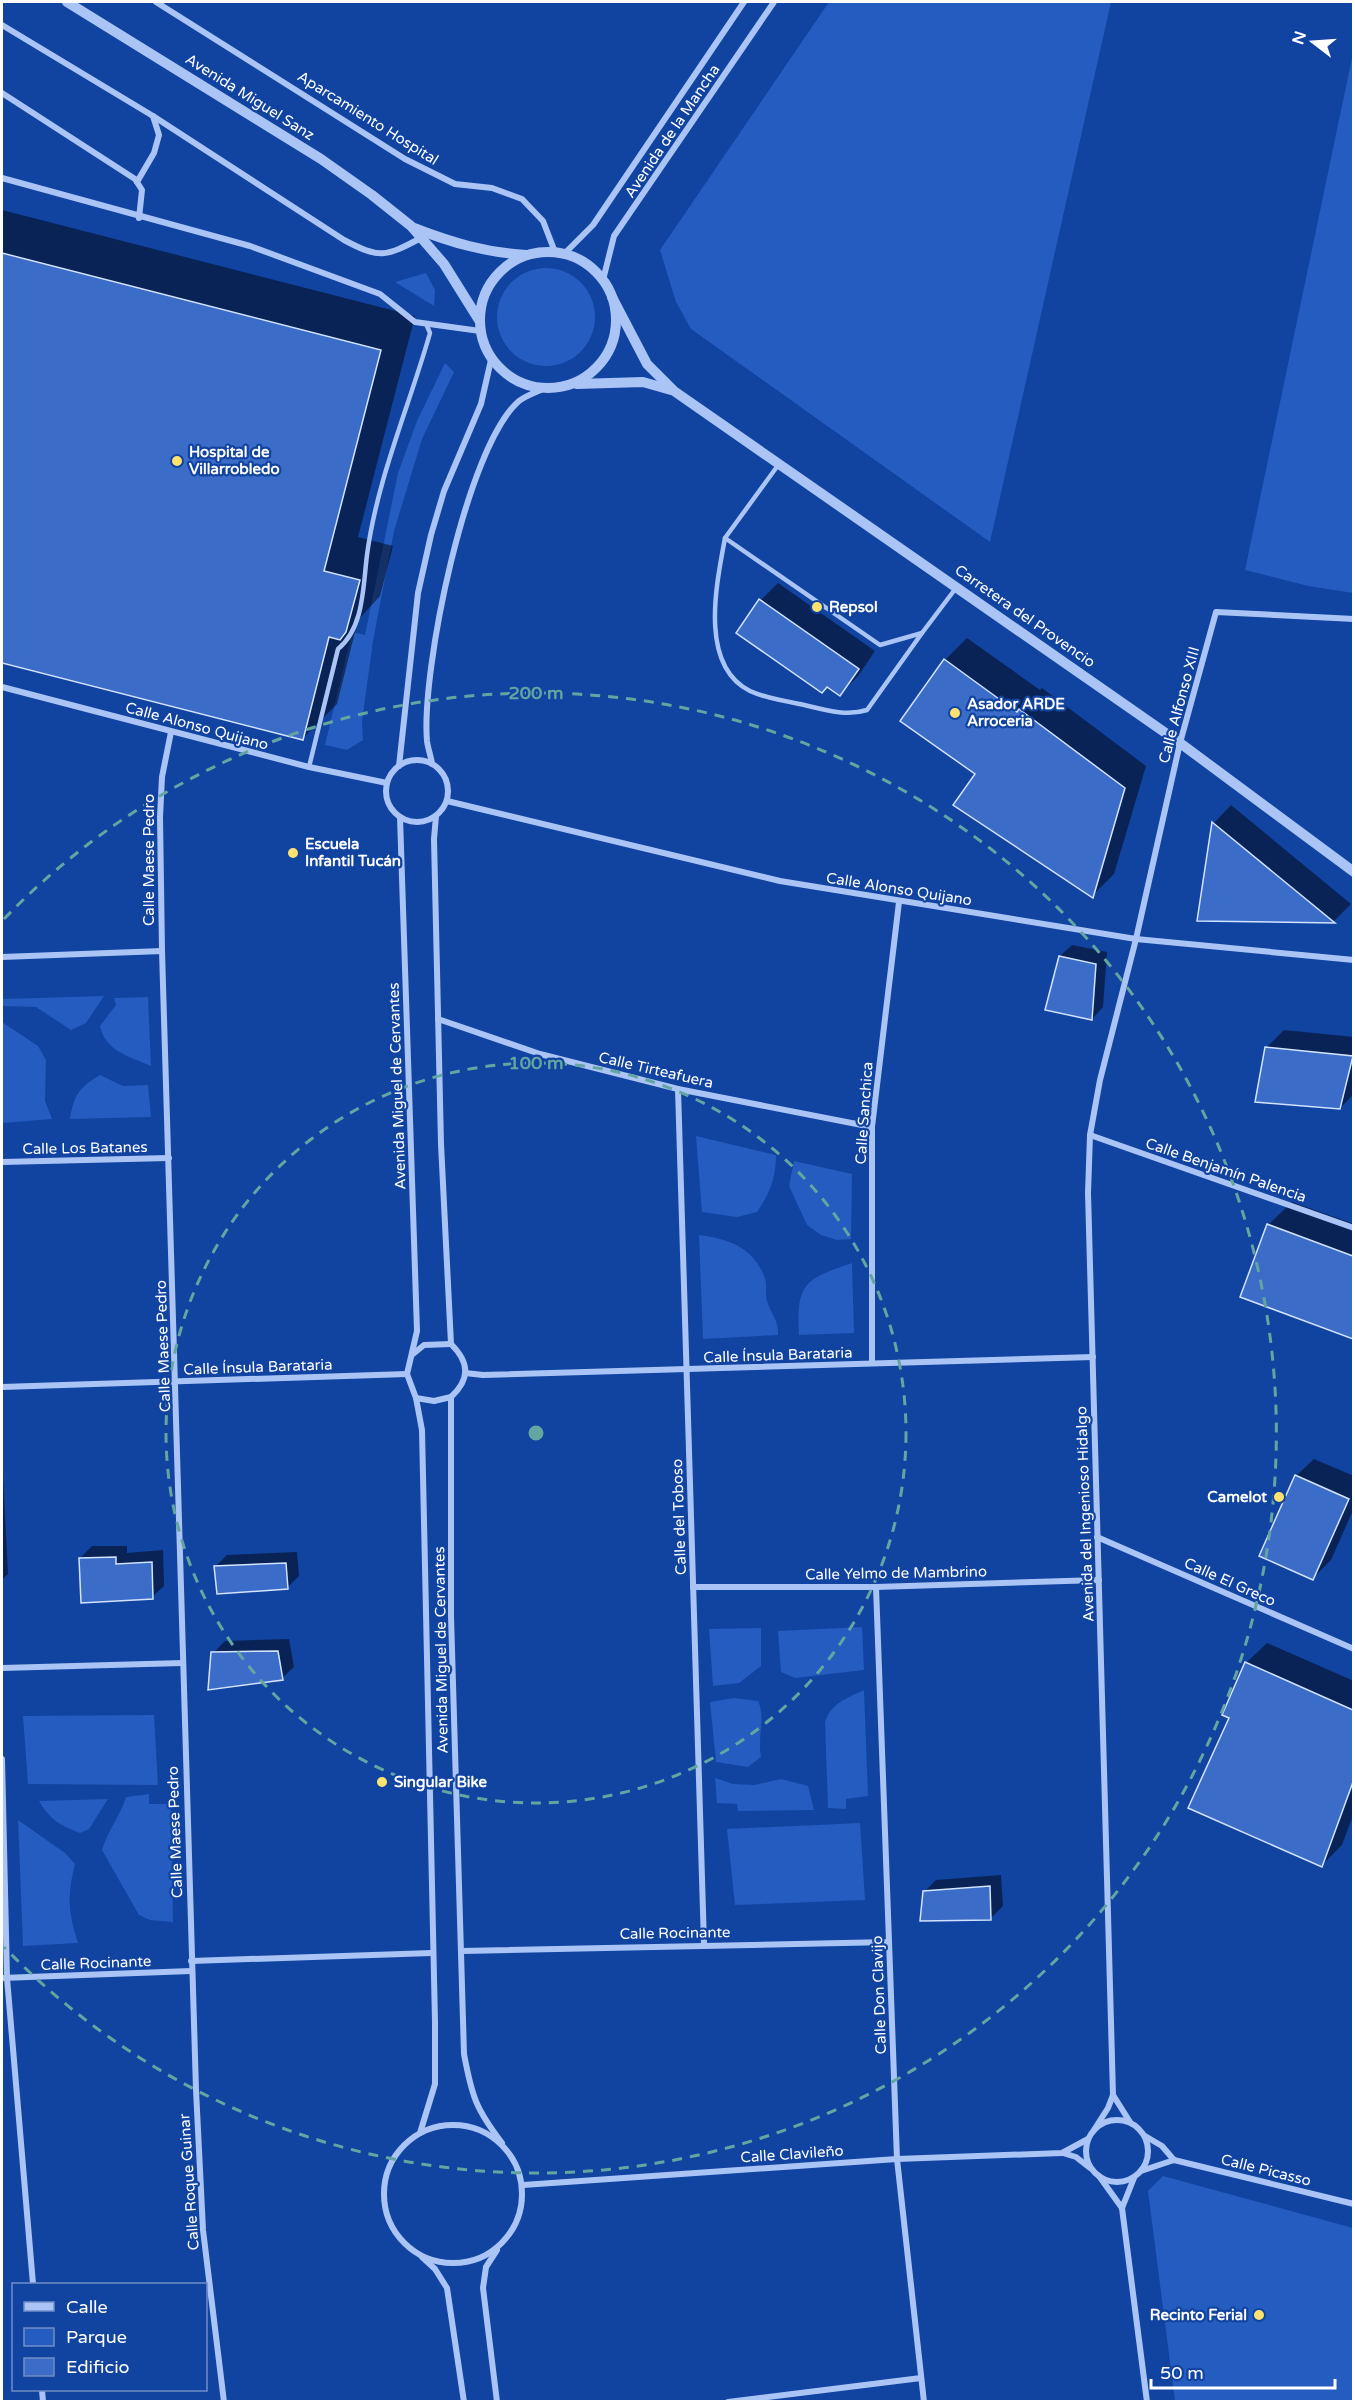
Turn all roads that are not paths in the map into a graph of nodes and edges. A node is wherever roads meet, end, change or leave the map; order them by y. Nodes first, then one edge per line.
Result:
1 (67, 2) edge
2 (156, 2) edge
3 (744, 2) edge
4 (774, 2) edge
5 (2, 24) edge
6 (2, 93) edge
7 (153, 116) junction
8 (2, 178) edge
9 (137, 182) junction
10 (139, 218) junction
11 (411, 226) junction
12 (421, 238) junction
13 (560, 253) junction
14 (526, 255) junction
15 (603, 280) junction
16 (612, 297) junction
17 (427, 326) junction
18 (480, 326) junction
19 (491, 360) junction
20 (574, 384) junction
21 (543, 388) junction
22 (674, 391) junction
23 (779, 464) junction
24 (725, 537) junction
25 (957, 587) junction
26 (1353, 619) edge
27 (922, 633) junction
28 (2, 687) edge
29 (171, 732) junction
30 (1180, 742) junction
31 (432, 764) junction
32 (399, 766) junction
33 (309, 767) junction
34 (387, 783) junction
35 (447, 801) junction
36 (436, 816) junction
37 (400, 817) junction
38 (1353, 872) edge
39 (898, 902) junction
40 (1136, 939) junction
41 (162, 951) junction
42 (2, 957) edge
43 (1353, 960) edge
44 (438, 1019) junction
45 (678, 1089) junction
46 (872, 1127) junction
47 (1090, 1135) junction
48 (170, 1158) junction
49 (2, 1162) edge
50 (1353, 1228) edge
51 (451, 1344) junction
52 (412, 1354) junction
53 (1093, 1357) junction
54 (872, 1363) junction
55 (686, 1371) junction
56 (465, 1373) junction
57 (407, 1374) junction
58 (176, 1382) junction
59 (2, 1387) edge
60 (451, 1397) junction
61 (417, 1398) junction
62 (1097, 1537) junction
63 (1099, 1581) junction
64 (693, 1587) junction
65 (876, 1587) junction
66 (1353, 1649) edge
67 (183, 1663) junction
68 (2, 1668) edge
69 (2, 1759) edge
70 (889, 1942) junction
71 (704, 1944) junction
72 (462, 1951) junction
73 (432, 1953) junction
74 (191, 1961) junction
75 (191, 1971) junction
76 (4, 1978) edge
77 (1113, 2095) junction
78 (1130, 2122) junction
79 (1094, 2130) junction
80 (420, 2133) junction
81 (1145, 2136) junction
82 (1088, 2139) junction
83 (502, 2143) junction
84 (1062, 2153) junction
85 (897, 2159) junction
86 (1174, 2160) junction
87 (1091, 2169) junction
88 (1142, 2171) junction
89 (1099, 2176) junction
90 (1134, 2177) junction
91 (523, 2185) junction
92 (1353, 2204) edge
93 (1122, 2208) junction
94 (498, 2247) junction
95 (422, 2256) junction
96 (33, 2283) edge
97 (921, 2378) junction
98 (737, 2401) edge
99 (224, 2402) edge
100 (464, 2402) edge
101 (497, 2402) edge
102 (728, 2402) edge
103 (924, 2402) edge
104 (1147, 2402) edge

1 - 11 street, Avenida Miguel Sanz
2 - 13 street, Aparcamiento Hospital
3 - 13 street, Avenida de la Mancha
4 - 15 street, Avenida de la Mancha
5 - 7 street
6 - 9 street
7 - 9 street
7 - 12 street
8 - 10 street
9 - 10 street
10 - 17 street
11 - 12 street, Avenida Miguel Sanz
11 - 14 street, Avenida Miguel Sanz
12 - 18 street, Avenida Miguel Sanz
13 - 14 street
13 - 15 street
14 - 18 street
15 - 16 street
16 - 20 street
16 - 22 street, Carretera del Provencio
17 - 18 street
17 - 33 lane
18 - 19 street
19 - 21 street
19 - 32 street
20 - 21 street
20 - 22 street, Carretera del Provencio
21 - 31 street
22 - 23 street, Carretera del Provencio
23 - 24 lane
23 - 25 street, Carretera del Provencio
24 - 27 lane
24 - 27 lane
25 - 27 lane
25 - 30 street, Carretera del Provencio
26 - 30 street, Calle Alfonso XIII
28 - 29 street, Calle Alonso Quijano
29 - 33 street, Calle Alonso Quijano
29 - 41 street, Calle Maese Pedro
30 - 38 street, Carretera del Provencio
30 - 40 street, Calle Alfonso XIII
31 - 32 street
31 - 35 street
32 - 34 street
33 - 34 street, Calle Alonso Quijano
34 - 37 street
35 - 36 street
35 - 39 street, Calle Alonso Quijano
36 - 37 street
36 - 44 street
37 - 52 street, Avenida Miguel de Cervantes
39 - 40 street, Calle Alonso Quijano
39 - 46 street, Calle Sanchica
40 - 43 street, Calle Alonso Quijano
40 - 47 street, Avenida del Ingenioso Hidalgo
41 - 42 street
41 - 48 street, Calle Maese Pedro
44 - 45 street, Calle Tirteafuera
44 - 51 street
45 - 46 street, Calle Tirteafuera
45 - 55 street, Calle del Toboso
46 - 54 street, Calle Sanchica
47 - 50 street, Calle Benjamín Palencia
47 - 53 street, Avenida del Ingenioso Hidalgo
48 - 49 street, Calle Los Batanes
48 - 58 street, Calle Maese Pedro
51 - 52 street
51 - 56 street
52 - 57 street, Avenida Miguel de Cervantes
53 - 54 street, Calle Ínsula Barataria
53 - 62 street, Avenida del Ingenioso Hidalgo
54 - 55 street, Calle Ínsula Barataria
55 - 56 street, Calle Ínsula Barataria
55 - 64 street, Calle del Toboso
56 - 60 street
57 - 58 street, Calle Ínsula Barataria
57 - 61 street, Avenida Miguel de Cervantes
58 - 59 street, Calle Ínsula Barataria
58 - 67 street, Calle Maese Pedro
60 - 61 street
60 - 72 street, Avenida Miguel de Cervantes
61 - 73 street, Avenida Miguel de Cervantes
62 - 63 street, Avenida del Ingenioso Hidalgo
62 - 66 street, Calle El Greco
63 - 65 street, Calle Yelmo de Mambrino
63 - 77 street, Avenida del Ingenioso Hidalgo
64 - 65 street, Calle Yelmo de Mambrino
64 - 71 street, Calle del Toboso
65 - 70 street, Calle Don Clavijo
67 - 68 street
67 - 74 street, Calle Maese Pedro
69 - 76 street
70 - 71 street, Calle Rocinante
70 - 85 street, Calle Don Clavijo
71 - 72 street, Calle Rocinante
72 - 83 street, Avenida Miguel de Cervantes
73 - 74 street
73 - 80 street, Avenida Miguel de Cervantes
74 - 75 street, Calle Roque Guinar
75 - 76 street, Calle Rocinante
75 - 99 street, Calle Roque Guinar
76 - 96 street
77 - 78 street
77 - 79 street, Avenida del Ingenioso Hidalgo
78 - 79 street
78 - 81 street
79 - 82 street
80 - 83 street
80 - 95 street
81 - 86 street, Calle Picasso
81 - 88 street
82 - 84 street, Calle Clavileño
82 - 87 street
83 - 91 street
84 - 85 street, Calle Clavileño
84 - 87 street, Calle Clavileño
85 - 91 street, Calle Clavileño
85 - 97 street, Calle Don Clavijo
86 - 88 street
86 - 92 street, Calle Picasso
87 - 89 street
88 - 90 street
89 - 90 street
89 - 93 street
90 - 93 street
91 - 94 street
93 - 104 street
94 - 95 street
94 - 101 street
95 - 100 street
97 - 98 street
97 - 103 street, Calle Don Clavijo
98 - 102 street

